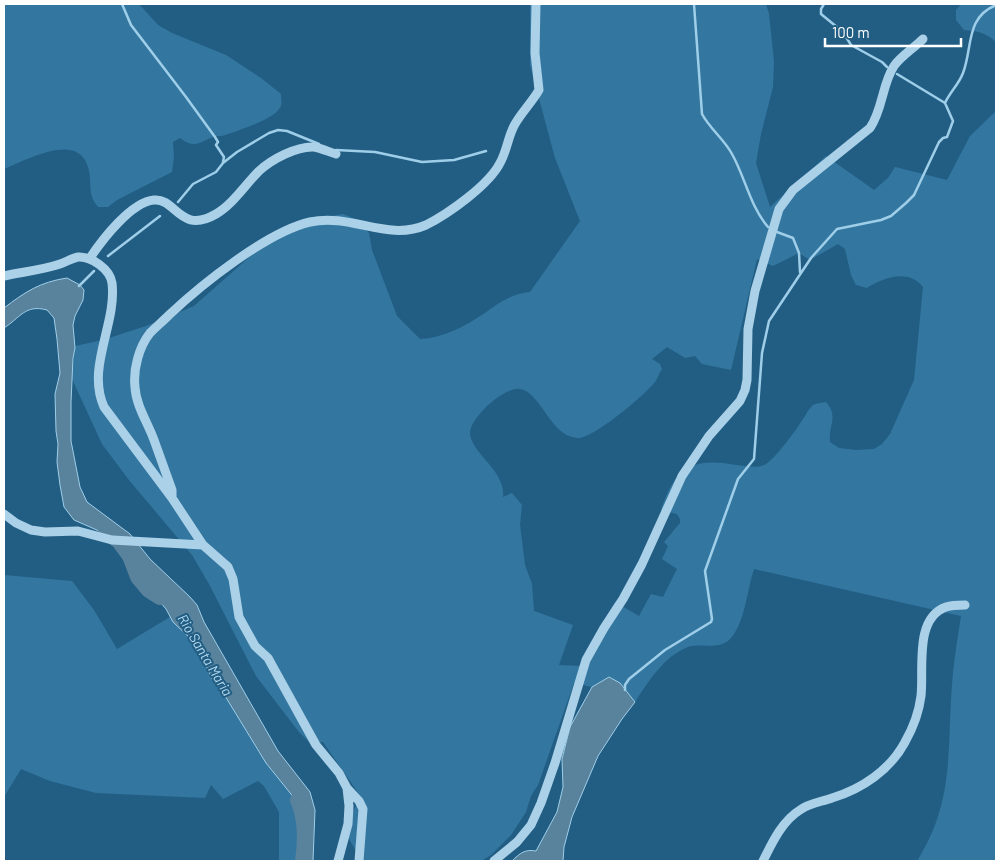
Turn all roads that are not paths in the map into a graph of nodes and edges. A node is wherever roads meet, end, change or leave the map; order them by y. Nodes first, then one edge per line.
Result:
1 (536, 4) edge
2 (923, 39) dead end
3 (336, 154) dead end
4 (90, 258) junction
5 (4, 276) edge
6 (172, 498) junction
7 (4, 514) edge
8 (203, 545) junction
9 (965, 605) dead end
10 (347, 788) junction
11 (338, 861) edge
12 (359, 861) edge
13 (494, 861) edge
14 (763, 861) edge

1 - 6 street
2 - 13 street
3 - 4 street
4 - 5 street
4 - 6 street
6 - 8 street
7 - 8 street
8 - 10 street
9 - 14 street
10 - 11 street
10 - 12 street

